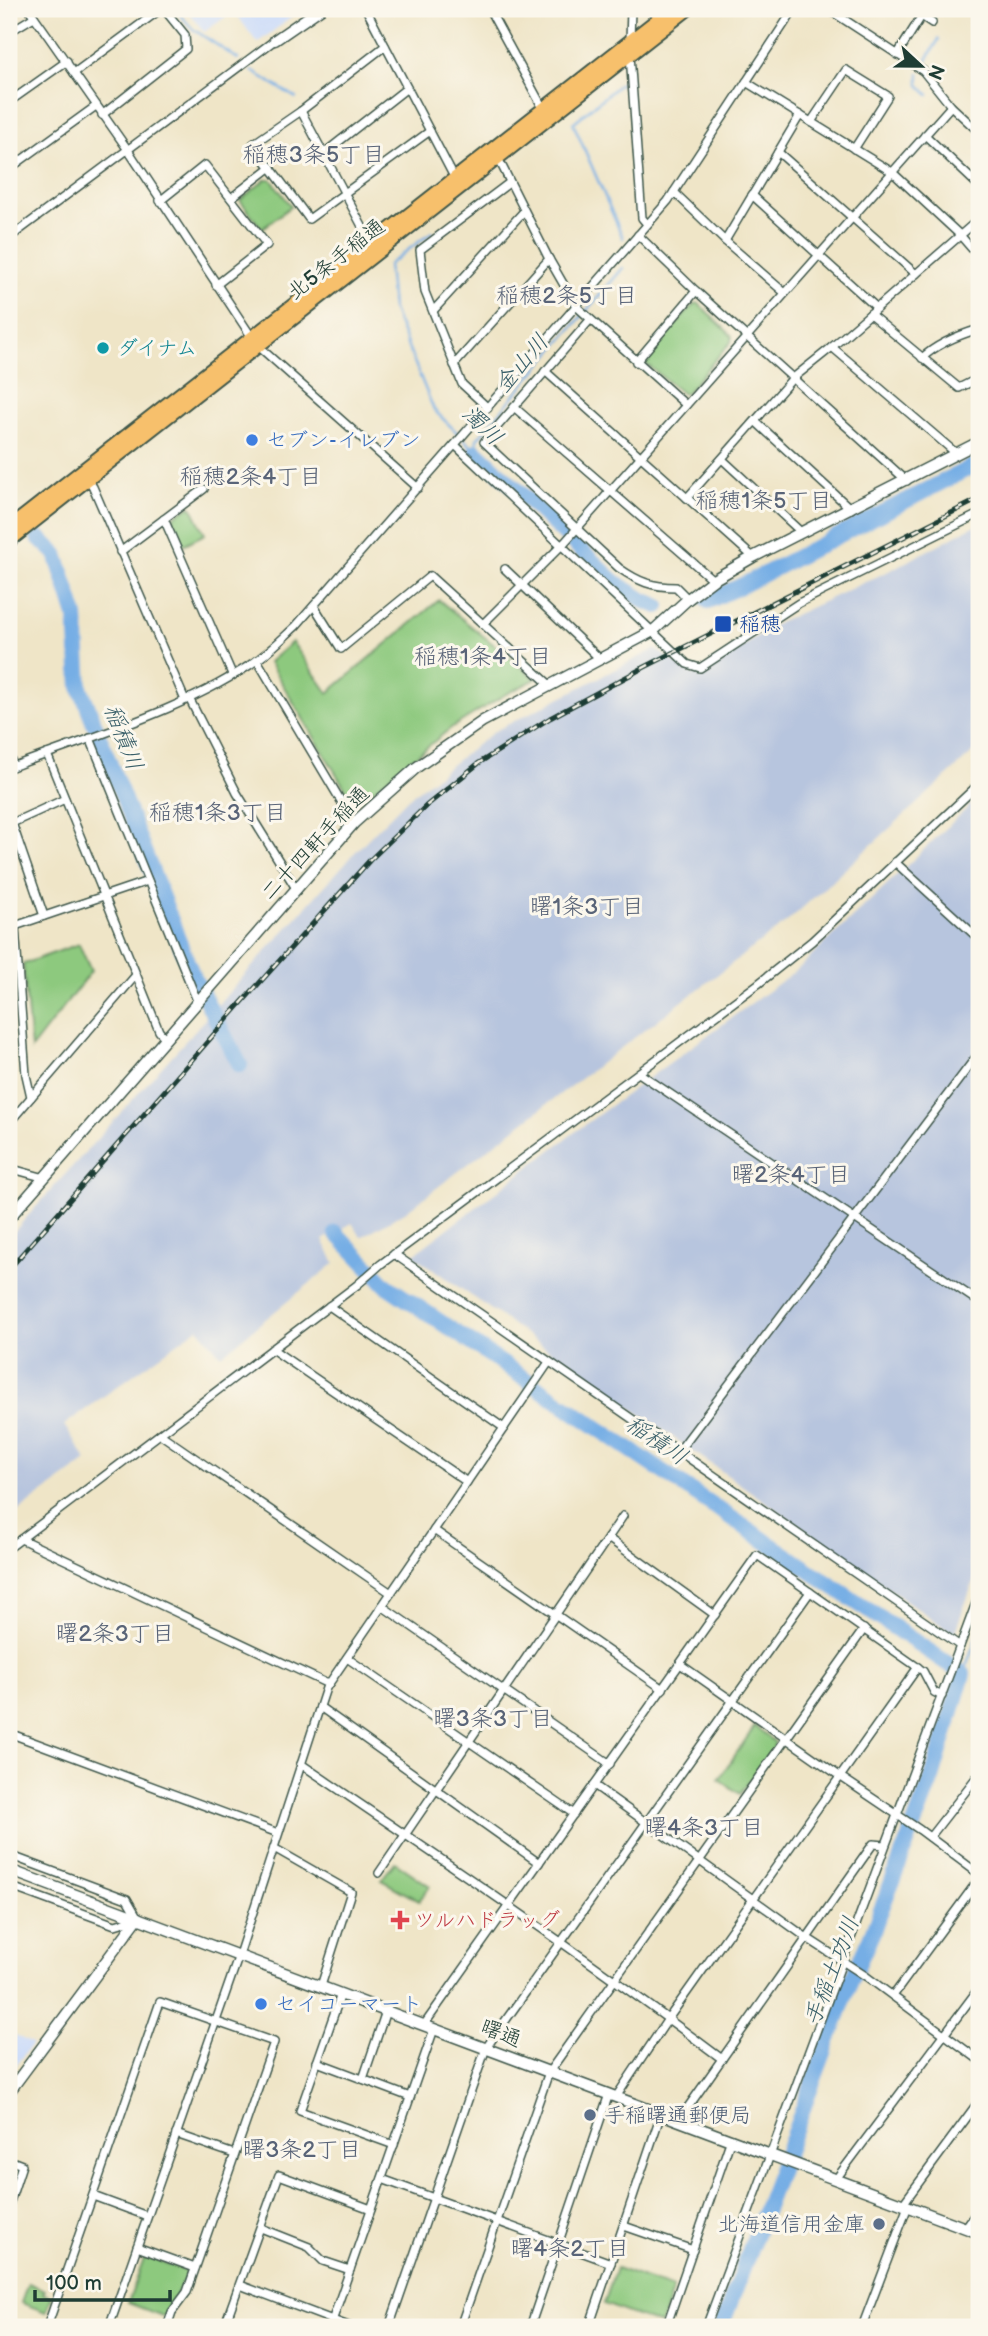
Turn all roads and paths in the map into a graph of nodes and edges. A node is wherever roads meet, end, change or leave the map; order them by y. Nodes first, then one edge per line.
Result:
1 (29, 9) edge
2 (163, 9) edge
3 (320, 9) edge
4 (366, 9) edge
5 (489, 9) edge
6 (631, 9) edge
7 (671, 9) edge
8 (688, 9) edge
9 (794, 9) edge
10 (828, 9) edge
11 (911, 9) edge
12 (924, 12) edge
13 (34, 17) junction
14 (932, 23) dead end
15 (9, 32) edge
16 (275, 40) joint
17 (385, 46) junction
18 (630, 48) junction
19 (897, 55) junction
20 (66, 61) junction
21 (74, 73) junction
22 (746, 82) junction
23 (407, 88) junction
24 (9, 102) edge
25 (96, 106) junction
26 (951, 106) junction
27 (544, 110) junction
28 (301, 111) junction
29 (102, 115) junction
30 (800, 115) junction
31 (811, 122) junction
32 (430, 131) junction
33 (979, 131) edge
34 (925, 135) junction
35 (854, 149) junction
36 (128, 150) junction
37 (778, 152) junction
38 (323, 154) junction
39 (498, 158) junction
40 (271, 167) junction
41 (9, 169) edge
42 (892, 172) junction
43 (455, 179) junction
44 (509, 183) junction
45 (979, 186) edge
46 (344, 192) junction
47 (674, 192) junction
48 (752, 195) junction
49 (231, 198) junction
50 (160, 201) junction
51 (524, 211) junction
52 (852, 218) junction
53 (979, 219) edge
54 (647, 224) junction
55 (638, 235) junction
56 (960, 235) junction
57 (9, 238) edge
58 (725, 241) junction
59 (372, 245) junction
60 (819, 256) junction
61 (979, 257) edge
62 (549, 259) junction
63 (916, 274) junction
64 (216, 285) junction
65 (696, 291) junction
66 (785, 293) junction
67 (433, 311) junction
68 (874, 311) junction
69 (583, 314) junction
70 (979, 330) edge
71 (746, 336) junction
72 (254, 342) junction
73 (832, 347) junction
74 (922, 358) junction
75 (636, 362) junction
76 (454, 365) junction
77 (545, 371) junction
78 (979, 378) edge
79 (792, 379) junction
80 (687, 405) junction
81 (514, 407) junction
82 (488, 408) junction
83 (756, 422) junction
84 (457, 442) junction
85 (979, 442) edge
86 (957, 454) junction
87 (641, 456) junction
88 (722, 459) junction
89 (88, 479) junction
90 (907, 481) junction
91 (418, 488) junction
92 (204, 489) dead end
93 (610, 491) junction
94 (687, 498) junction
95 (851, 509) junction
96 (979, 514) edge
97 (164, 519) junction
98 (9, 528) edge
99 (575, 531) junction
100 (802, 533) junction
101 (9, 541) edge
102 (563, 544) junction
103 (120, 552) junction
104 (753, 557) junction
105 (505, 569) dead end
106 (713, 580) junction
107 (523, 584) junction
108 (688, 598) junction
109 (314, 606) junction
110 (483, 624) junction
111 (653, 631) junction
112 (600, 659) junction
113 (257, 660) junction
114 (232, 674) junction
115 (550, 685) junction
116 (187, 699) junction
117 (92, 737) junction
118 (9, 754) edge
119 (47, 754) junction
120 (11, 767) edge
121 (979, 784) edge
122 (65, 799) junction
123 (354, 823) junction
124 (895, 862) junction
125 (148, 881) junction
126 (297, 890) junction
127 (104, 896) junction
128 (44, 916) junction
129 (12, 927) edge
130 (979, 940) edge
131 (136, 975) junction
132 (200, 1001) junction
133 (165, 1038) junction
134 (979, 1053) edge
135 (639, 1073) junction
136 (32, 1097) junction
137 (9, 1123) edge
138 (9, 1168) edge
139 (45, 1178) junction
140 (855, 1217) junction
141 (9, 1218) edge
142 (394, 1254) junction
143 (979, 1302) edge
144 (329, 1306) junction
145 (272, 1349) junction
146 (549, 1362) junction
147 (504, 1428) junction
148 (160, 1434) junction
149 (678, 1452) junction
150 (467, 1482) junction
151 (623, 1516) dead end
152 (434, 1530) junction
153 (608, 1538) junction
154 (21, 1539) junction
155 (9, 1548) edge
156 (391, 1592) junction
157 (810, 1592) junction
158 (979, 1595) edge
159 (382, 1606) junction
160 (555, 1615) junction
161 (715, 1615) junction
162 (864, 1629) junction
163 (960, 1646) junction
164 (346, 1658) junction
165 (680, 1664) junction
166 (918, 1667) junction
167 (328, 1684) junction
168 (663, 1689) junction
169 (504, 1691) junction
170 (942, 1695) junction
171 (733, 1701) junction
172 (320, 1707) junction
173 (9, 1733) edge
174 (787, 1739) junction
175 (469, 1742) junction
176 (610, 1763) junction
177 (301, 1764) junction
178 (979, 1774) edge
179 (841, 1777) junction
180 (594, 1785) junction
181 (436, 1790) junction
182 (573, 1814) junction
183 (900, 1817) junction
184 (648, 1822) junction
185 (278, 1833) junction
186 (405, 1835) junction
187 (930, 1837) junction
188 (886, 1845) junction
189 (274, 1848) junction
190 (9, 1855) edge
191 (701, 1860) junction
192 (539, 1863) junction
193 (9, 1870) edge
194 (379, 1873) dead end
195 (979, 1874) edge
196 (979, 1879) edge
197 (9, 1886) edge
198 (755, 1900) junction
199 (508, 1906) junction
200 (138, 1918) junction
201 (807, 1938) junction
202 (562, 1944) junction
203 (239, 1955) junction
204 (846, 1962) junction
205 (615, 1981) junction
206 (321, 1986) junction
207 (979, 1988) edge
208 (341, 1994) junction
209 (893, 1996) junction
210 (386, 2011) junction
211 (668, 2019) junction
212 (215, 2021) junction
213 (429, 2027) junction
214 (944, 2034) junction
215 (486, 2048) junction
216 (722, 2059) junction
217 (979, 2060) edge
218 (317, 2062) junction
219 (549, 2072) junction
220 (363, 2079) junction
221 (9, 2092) edge
222 (613, 2096) junction
223 (410, 2097) junction
224 (979, 2101) edge
225 (661, 2114) junction
226 (679, 2120) junction
227 (176, 2134) junction
228 (731, 2139) junction
229 (394, 2145) junction
230 (234, 2154) junction
231 (773, 2155) junction
232 (9, 2160) edge
233 (382, 2179) junction
234 (836, 2179) junction
235 (93, 2196) junction
236 (434, 2198) junction
237 (9, 2205) edge
238 (906, 2205) junction
239 (371, 2209) junction
240 (979, 2209) edge
241 (147, 2216) junction
242 (496, 2221) junction
243 (624, 2226) junction
244 (261, 2228) junction
245 (965, 2228) junction
246 (979, 2233) edge
247 (558, 2245) junction
248 (136, 2247) junction
249 (692, 2250) junction
250 (611, 2263) junction
251 (195, 2268) junction
252 (350, 2270) junction
253 (240, 2285) junction
254 (331, 2324) edge
255 (170, 2326) edge
256 (47, 2327) edge
257 (109, 2327) edge
258 (225, 2327) edge
259 (351, 2327) edge
260 (389, 2327) edge
261 (460, 2327) edge
262 (530, 2327) edge
263 (589, 2327) edge
264 (666, 2327) edge
265 (706, 2327) edge
266 (862, 2327) edge

1 - 13 street
2 - 21 street
2 - 29 street
3 - 16 street
4 - 17 street
5 - 27 street
6 - 18 street
7 - 18 highway, 北5条手稲通
8 - 18 highway, 北5条手稲通
9 - 22 street
10 - 19 street
11 - 12 street
12 - 14 street
12 - 19 street
13 - 15 street
13 - 20 street
16 - 36 street
17 - 23 street
17 - 28 street
18 - 27 highway, 北5条手稲通
18 - 39 highway, 北5条手稲通
18 - 54 street
19 - 26 street
20 - 21 street
20 - 24 street
21 - 25 street
22 - 30 street
22 - 47 street
23 - 32 street
23 - 38 street
25 - 29 street
25 - 41 street
26 - 33 street
26 - 34 street
27 - 43 highway, 北5条手稲通
28 - 38 street
28 - 40 street
29 - 36 street
30 - 31 street
30 - 37 street
31 - 35 street
31 - 35 street
32 - 43 street
32 - 46 street
34 - 42 street
34 - 45 street
35 - 42 street
36 - 50 street
36 - 57 street
37 - 48 street
37 - 52 street
38 - 46 street
39 - 44 street
39 - 72 highway, 北5条手稲通
40 - 46 street
40 - 49 street
42 - 52 street
42 - 56 street
43 - 59 highway, 北5条手稲通
44 - 51 street
44 - 67 street
46 - 59 street
47 - 54 street
47 - 58 street
48 - 58 street
48 - 60 street
49 - 50 street
49 - 64 street
50 - 64 street
51 - 62 street
51 - 67 street
52 - 60 street
52 - 63 street
53 - 56 street
54 - 55 street
55 - 65 street
55 - 69 street
56 - 61 street
56 - 63 street
58 - 66 street
59 - 72 highway, 北5条手稲通
60 - 66 street
60 - 68 street
62 - 69 street
62 - 76 street
63 - 68 street
64 - 72 street
65 - 71 street
65 - 75 street
66 - 71 street
67 - 76 street
68 - 73 street
68 - 74 street
69 - 75 street
69 - 77 street
69 - 82 street
70 - 74 street
71 - 79 street
71 - 80 street
72 - 89 highway, 北5条手稲通
72 - 91 street
72 - 98 highway, 北5条手稲通
73 - 79 street
73 - 86 street
74 - 78 street
75 - 80 street
76 - 82 street
77 - 81 street
77 - 87 street
79 - 83 street
79 - 90 street
80 - 87 street
81 - 93 street
81 - 99 street
82 - 84 street
83 - 88 street
83 - 95 street
84 - 91 street
84 - 102 street
85 - 86 street, 二十四軒手稲通
86 - 90 street, 二十四軒手稲通
87 - 93 street
87 - 94 street
88 - 94 street
88 - 100 street
89 - 101 highway, 北5条手稲通
89 - 103 street
90 - 95 street, 二十四軒手稲通
91 - 109 street
92 - 97 street
93 - 99 street
93 - 106 street
94 - 104 street
95 - 100 street, 二十四軒手稲通
96 - 111 street
97 - 103 street
97 - 114 street
99 - 102 street
99 - 108 street
100 - 104 street, 二十四軒手稲通
102 - 107 street
102 - 111 street
103 - 116 street
104 - 106 street, 二十四軒手稲通
105 - 107 street
106 - 108 street, 二十四軒手稲通
107 - 110 street
107 - 112 street
108 - 111 street, 二十四軒手稲通
109 - 110 street
109 - 113 street
110 - 115 street
111 - 112 street, 二十四軒手稲通
112 - 115 street, 二十四軒手稲通
113 - 114 street
113 - 123 street
114 - 116 street
115 - 123 street, 二十四軒手稲通
116 - 117 street
116 - 126 street
117 - 119 street
117 - 125 street
118 - 120 street
119 - 120 street
119 - 122 street
121 - 124 street
122 - 127 street
122 - 128 street
123 - 126 street, 二十四軒手稲通
124 - 130 street
124 - 135 street
125 - 127 street
125 - 132 street
126 - 132 street, 二十四軒手稲通
127 - 128 street
127 - 131 street
128 - 129 street
129 - 136 street
131 - 133 street
131 - 136 street
132 - 133 street, 二十四軒手稲通
133 - 139 street, 二十四軒手稲通
134 - 140 street
135 - 140 street
135 - 142 street
136 - 137 street
138 - 139 street
139 - 141 street, 二十四軒手稲通
140 - 143 street
140 - 149 street
142 - 144 street
142 - 146 street
144 - 145 street
144 - 147 street
145 - 148 street
145 - 150 street
146 - 147 street
146 - 149 street
147 - 150 street
148 - 154 street
148 - 156 street
149 - 163 street
150 - 152 street
151 - 153 street
152 - 156 street
152 - 160 street
153 - 160 street
153 - 161 street
154 - 155 street
154 - 167 street
156 - 159 street
157 - 161 street
157 - 162 street
157 - 171 street
158 - 163 street
159 - 164 street
159 - 169 street
160 - 168 street
160 - 169 street
161 - 165 street
162 - 166 street
162 - 174 street
163 - 170 street
164 - 167 street
164 - 175 street
165 - 168 street
165 - 171 street
166 - 170 street
166 - 179 street
167 - 172 street
168 - 176 street
169 - 175 street
169 - 176 street
170 - 183 street
171 - 174 street
171 - 184 street
172 - 177 street
172 - 181 street
173 - 185 street
174 - 179 street
174 - 191 street
175 - 181 street
175 - 182 street
176 - 180 street
177 - 185 street
177 - 186 street
178 - 187 street
179 - 183 street
179 - 198 street
180 - 182 street
180 - 184 street
181 - 186 street
181 - 192 street
182 - 192 street
183 - 187 street
183 - 188 street
184 - 191 street
184 - 202 street
185 - 189 street
186 - 194 street
186 - 199 street
187 - 195 street
188 - 201 street
188 - 204 street
189 - 203 street
189 - 206 street
190 - 200 street
191 - 198 street
191 - 205 street
192 - 199 street
193 - 200 street, 曙通
196 - 209 street
197 - 200 street
198 - 201 street
198 - 211 street
199 - 202 street
199 - 213 street
200 - 203 street, 曙通
200 - 221 street
201 - 204 street
201 - 216 street
202 - 205 street
202 - 215 street
203 - 206 street, 曙通
203 - 212 street
204 - 209 street
204 - 231 street
205 - 211 street
205 - 219 street
206 - 208 street, 曙通
207 - 214 street
208 - 210 street, 曙通
208 - 218 street
209 - 214 street
210 - 213 street, 曙通
210 - 220 street
211 - 216 street
211 - 222 street
212 - 227 street
212 - 230 street
212 - 235 street
213 - 215 street, 曙通
213 - 223 street
214 - 217 street
214 - 234 street
215 - 219 street, 曙通
215 - 236 street
216 - 226 street
218 - 220 street
218 - 229 street
219 - 222 street, 曙通
219 - 242 street
220 - 223 street
222 - 225 street, 曙通
222 - 247 street
223 - 229 street
224 - 238 street
225 - 226 street, 曙通
225 - 243 street
226 - 228 street, 曙通
227 - 230 street
227 - 241 street
228 - 231 street, 曙通
228 - 249 street
229 - 233 street
230 - 251 street
231 - 234 street, 曙通
231 - 265 street
232 - 237 street
233 - 236 street
233 - 239 street
234 - 238 street, 曙通
235 - 241 street
235 - 256 street
236 - 242 street
236 - 260 street
238 - 245 street, 曙通
238 - 266 street
239 - 244 street
239 - 252 street
240 - 245 street
241 - 248 street
242 - 247 street
242 - 261 street
243 - 249 street
243 - 250 street
244 - 252 street
244 - 253 street
245 - 246 street, 曙通
247 - 250 street
247 - 262 street
248 - 251 street
248 - 257 street
249 - 264 street
250 - 263 street
251 - 255 street
252 - 254 street
253 - 254 street
253 - 258 street
254 - 259 street

